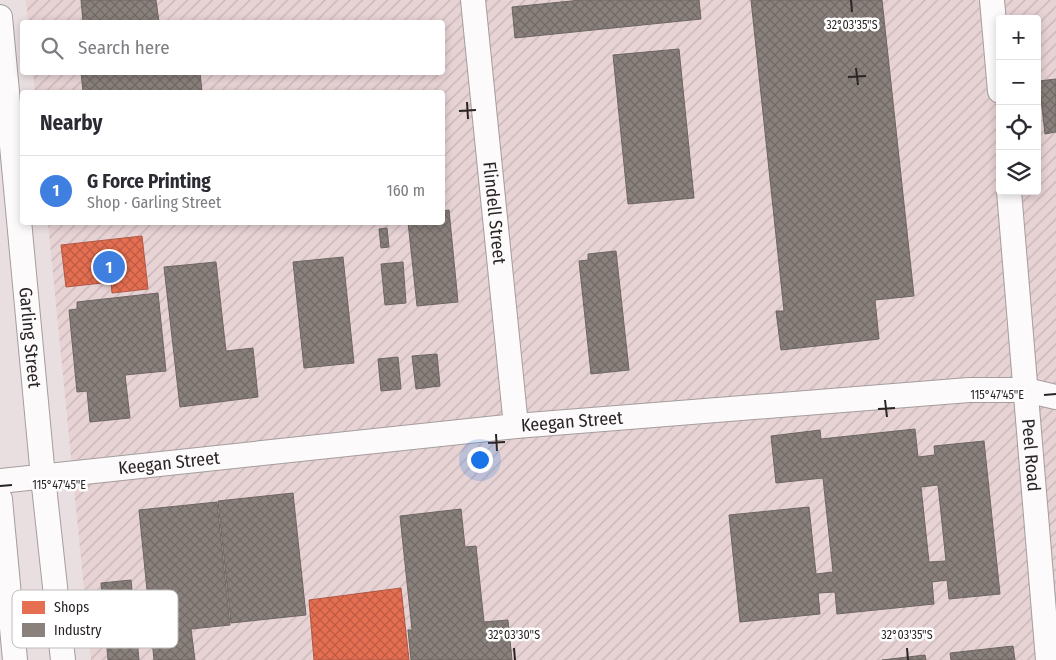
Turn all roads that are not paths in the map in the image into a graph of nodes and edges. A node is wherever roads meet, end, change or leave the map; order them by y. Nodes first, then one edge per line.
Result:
1 (473, 0) edge
2 (992, 0) edge
3 (0, 17) edge
4 (997, 60) edge
5 (1008, 195) edge
6 (1026, 390) junction
7 (1056, 397) edge
8 (516, 426) junction
9 (43, 476) junction
10 (0, 481) edge
11 (0, 498) edge
12 (55, 590) edge
13 (12, 628) edge
14 (1048, 660) edge

1 - 8 street, Flindell Street
2 - 4 street
3 - 9 street, Garling Street
5 - 6 street, Peel Road
6 - 7 street, Keegan Street
6 - 8 street, Keegan Street
6 - 14 street, Peel Road
8 - 9 street, Keegan Street
9 - 10 street, Keegan Street
9 - 12 street, Garling Street
11 - 13 street

